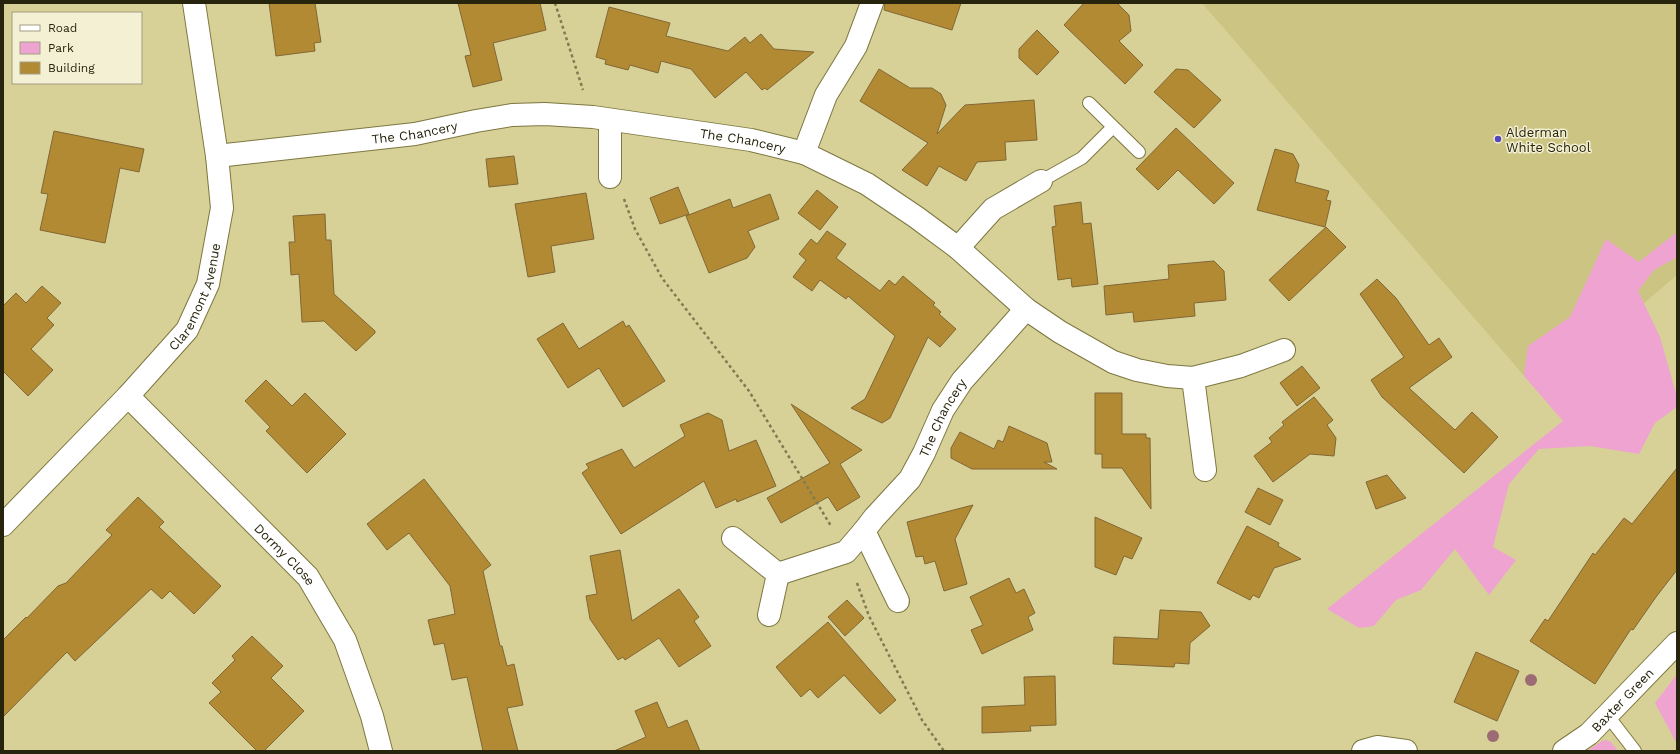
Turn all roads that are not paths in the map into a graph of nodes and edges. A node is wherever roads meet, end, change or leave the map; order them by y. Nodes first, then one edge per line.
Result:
1 (194, 3) edge
2 (872, 3) edge
3 (1089, 104) dead end
4 (610, 120) junction
5 (1113, 127) junction
6 (1139, 152) dead end
7 (804, 153) junction
8 (217, 156) junction
9 (610, 177) road end
10 (1041, 181) joint
11 (958, 248) junction
12 (1026, 309) junction
13 (1284, 350) dead end
14 (1193, 378) junction
15 (128, 396) junction
16 (1206, 470) dead end
17 (3, 525) edge
18 (864, 531) junction
19 (733, 538) dead end
20 (778, 574) junction
21 (898, 601) dead end
22 (768, 615) dead end
23 (1677, 643) edge
24 (1608, 716) junction
25 (381, 751) edge
26 (1363, 751) edge
27 (1406, 751) edge
28 (1564, 751) edge
29 (1635, 751) edge

1 - 8 street, Claremont Avenue
2 - 7 street, The Chancery
3 - 5 lane
4 - 7 street, The Chancery
4 - 8 street, The Chancery
4 - 9 street
5 - 6 lane
5 - 10 lane
7 - 11 street, The Chancery
8 - 15 street, Claremont Avenue
10 - 11 street
11 - 12 street, The Chancery
12 - 14 street, The Chancery
12 - 18 street, The Chancery
13 - 14 street, The Chancery
14 - 16 street
15 - 17 street, Claremont Avenue
15 - 25 street, Dormy Close
18 - 20 street, The Chancery
18 - 21 street
19 - 20 street
20 - 22 street
23 - 24 street, Baxter Green
24 - 28 street, Baxter Green
24 - 29 lane
26 - 27 street

